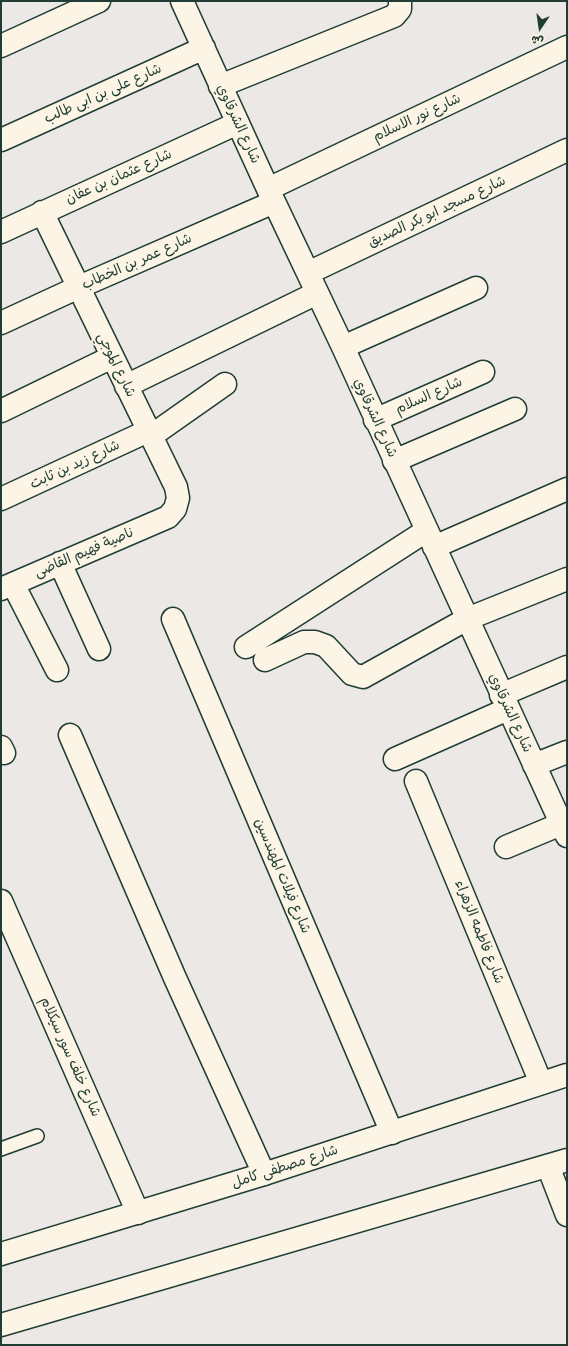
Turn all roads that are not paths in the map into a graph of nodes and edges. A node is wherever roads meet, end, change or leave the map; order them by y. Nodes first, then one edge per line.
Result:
1 (99, 1) edge
2 (182, 1) edge
3 (400, 1) edge
4 (1, 46) edge
5 (567, 47) edge
6 (204, 48) junction
7 (220, 86) junction
8 (238, 123) junction
9 (1, 140) edge
10 (567, 150) edge
11 (271, 196) junction
12 (42, 212) junction
13 (1, 232) edge
14 (308, 273) junction
15 (79, 287) junction
16 (476, 288) dead end
17 (317, 293) junction
18 (1, 323) edge
19 (342, 348) junction
20 (112, 357) junction
21 (483, 372) dead end
22 (225, 384) dead end
23 (126, 386) junction
24 (515, 409) dead end
25 (1, 411) edge
26 (375, 420) junction
27 (150, 434) junction
28 (394, 460) junction
29 (567, 489) edge
30 (1, 499) edge
31 (168, 517) joint
32 (430, 539) junction
33 (60, 563) junction
34 (567, 579) edge
35 (7, 586) edge
36 (173, 619) dead end
37 (467, 619) junction
38 (246, 647) dead end
39 (99, 649) dead end
40 (265, 660) dead end
41 (567, 667) edge
42 (56, 670) dead end
43 (505, 702) junction
44 (70, 735) dead end
45 (567, 752) edge
46 (395, 759) dead end
47 (534, 765) junction
48 (416, 781) dead end
49 (564, 830) edge
50 (506, 847) dead end
51 (1, 901) edge
52 (567, 1075) edge
53 (541, 1084) junction
54 (392, 1133) junction
55 (37, 1136) dead end
56 (1, 1149) edge
57 (557, 1163) edge
58 (264, 1174) junction
59 (138, 1213) junction
60 (567, 1215) edge
61 (1, 1254) edge
62 (1, 1325) edge

1 - 4 street
2 - 6 street, شارع الشرقاوي
3 - 7 street
5 - 11 street, شارع نور الاسلام
6 - 7 street, شارع الشرقاوي
6 - 9 street, شارع على بن ابى طالب
7 - 8 street, شارع الشرقاوي
8 - 11 street, شارع الشرقاوي
8 - 12 street, شارع عثمان بن عفان
10 - 14 street, شارع مسجد ابو بكر الصديق
11 - 14 street, شارع الشرقاوي
11 - 15 street, شارع عمر بن الخطاب
12 - 13 street, شارع عثمان بن عفان
12 - 15 street, شارع الموجي
14 - 17 street, شارع الشرقاوي
15 - 18 street, شارع عمر بن الخطاب
15 - 20 street, شارع الموجي
16 - 19 street
17 - 19 street, شارع الشرقاوي
17 - 23 street
19 - 26 street, شارع الشرقاوي
20 - 23 street, شارع الموجي
20 - 25 street
21 - 26 street, شارع السلام
22 - 27 street, شارع زيد بن ثابت
23 - 27 street, شارع الموجي
24 - 28 street
26 - 28 street, شارع الشرقاوي
27 - 30 street, شارع زيد بن ثابت
27 - 31 street, شارع الموجي
28 - 32 street, شارع الشرقاوي
29 - 32 street
31 - 33 street, ناصية فهيم القاضى
32 - 37 street, شارع الشرقاوي
32 - 38 street
33 - 35 street, ناصية فهيم القاضى
33 - 39 street
34 - 37 street
35 - 42 street
36 - 54 street, شارع فيلات المهندسين
37 - 40 street
37 - 43 street, شارع الشرقاوي
41 - 43 street
43 - 46 street
43 - 47 street, شارع الشرقاوي
44 - 58 street
45 - 47 street
47 - 49 street, شارع الشرقاوي
48 - 53 street, شارع فاطمه الزهراء
49 - 50 street
51 - 59 street, شارع خلف سور سيكلام
52 - 53 street, شارع مصطفى كامل
53 - 54 street, شارع مصطفى كامل
54 - 58 street, شارع مصطفى كامل
55 - 56 lane
57 - 60 street
57 - 62 street
58 - 59 street, شارع مصطفى كامل
59 - 61 street, شارع مصطفى كامل

